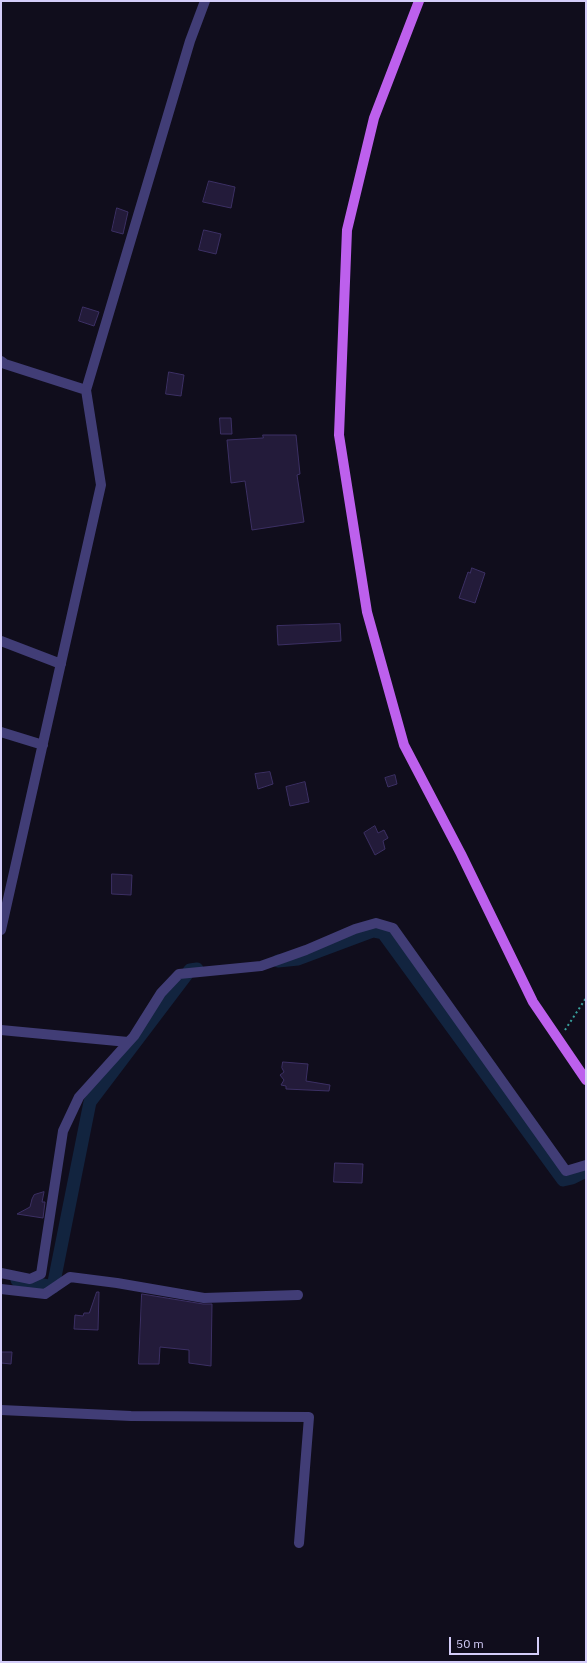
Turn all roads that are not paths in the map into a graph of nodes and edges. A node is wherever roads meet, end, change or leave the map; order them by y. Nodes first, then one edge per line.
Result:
1 (205, 1) edge
2 (419, 1) edge
3 (1, 361) edge
4 (86, 390) junction
5 (1, 641) edge
6 (61, 664) junction
7 (1, 732) edge
8 (43, 745) junction
9 (1, 930) edge
10 (1, 1030) edge
11 (128, 1042) junction
12 (586, 1080) edge
13 (586, 1165) edge
14 (1, 1273) edge
15 (1, 1289) edge
16 (298, 1295) dead end
17 (1, 1410) edge
18 (299, 1543) dead end

1 - 4 street
2 - 12 main road
3 - 4 street
4 - 6 street
5 - 6 street
6 - 8 street
7 - 8 street
8 - 9 street
10 - 11 street
11 - 13 street
11 - 14 street
15 - 16 street
17 - 18 street

